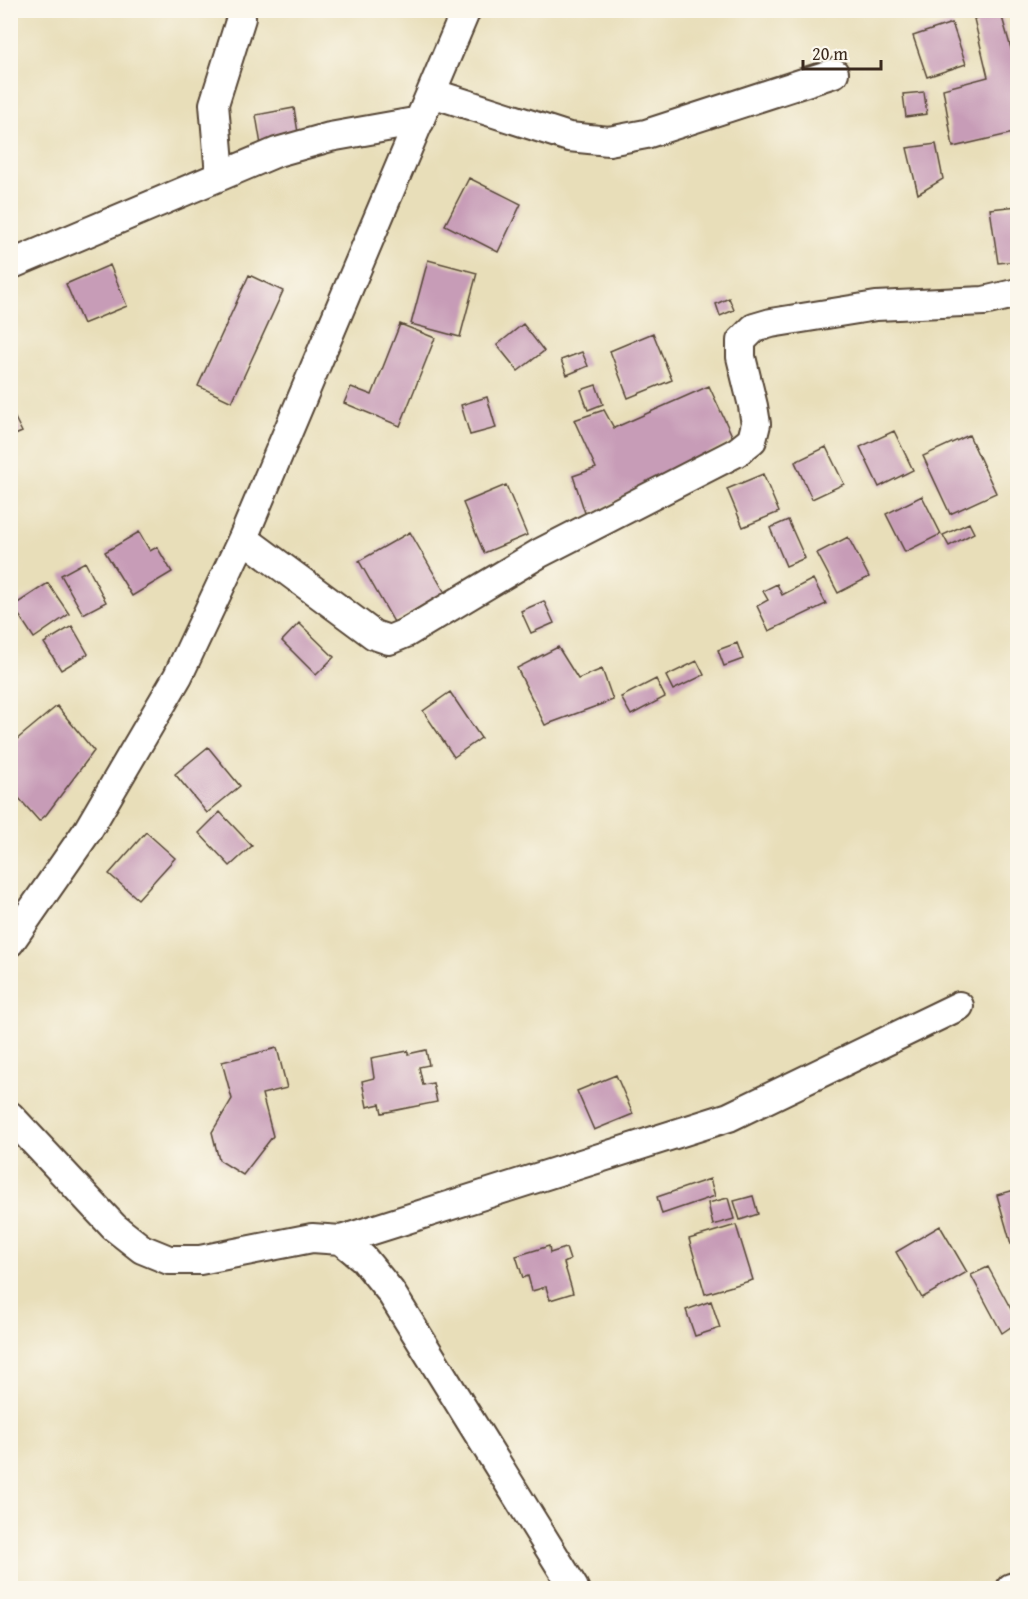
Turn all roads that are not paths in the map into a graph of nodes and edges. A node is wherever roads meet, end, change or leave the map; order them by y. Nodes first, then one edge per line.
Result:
1 (240, 10) edge
2 (465, 10) edge
3 (834, 73) dead end
4 (432, 93) junction
5 (420, 121) junction
6 (220, 176) junction
7 (10, 265) edge
8 (1017, 293) edge
9 (243, 538) junction
10 (10, 942) edge
11 (959, 1006) dead end
12 (10, 1116) edge
13 (341, 1240) junction
14 (1017, 1586) edge
15 (574, 1588) edge
16 (1011, 1588) edge

1 - 6 street
2 - 4 street
3 - 4 street
4 - 5 street
5 - 6 street
5 - 9 street
6 - 7 street
8 - 9 street
9 - 10 street
11 - 13 street
12 - 13 street
13 - 15 street
14 - 16 street

